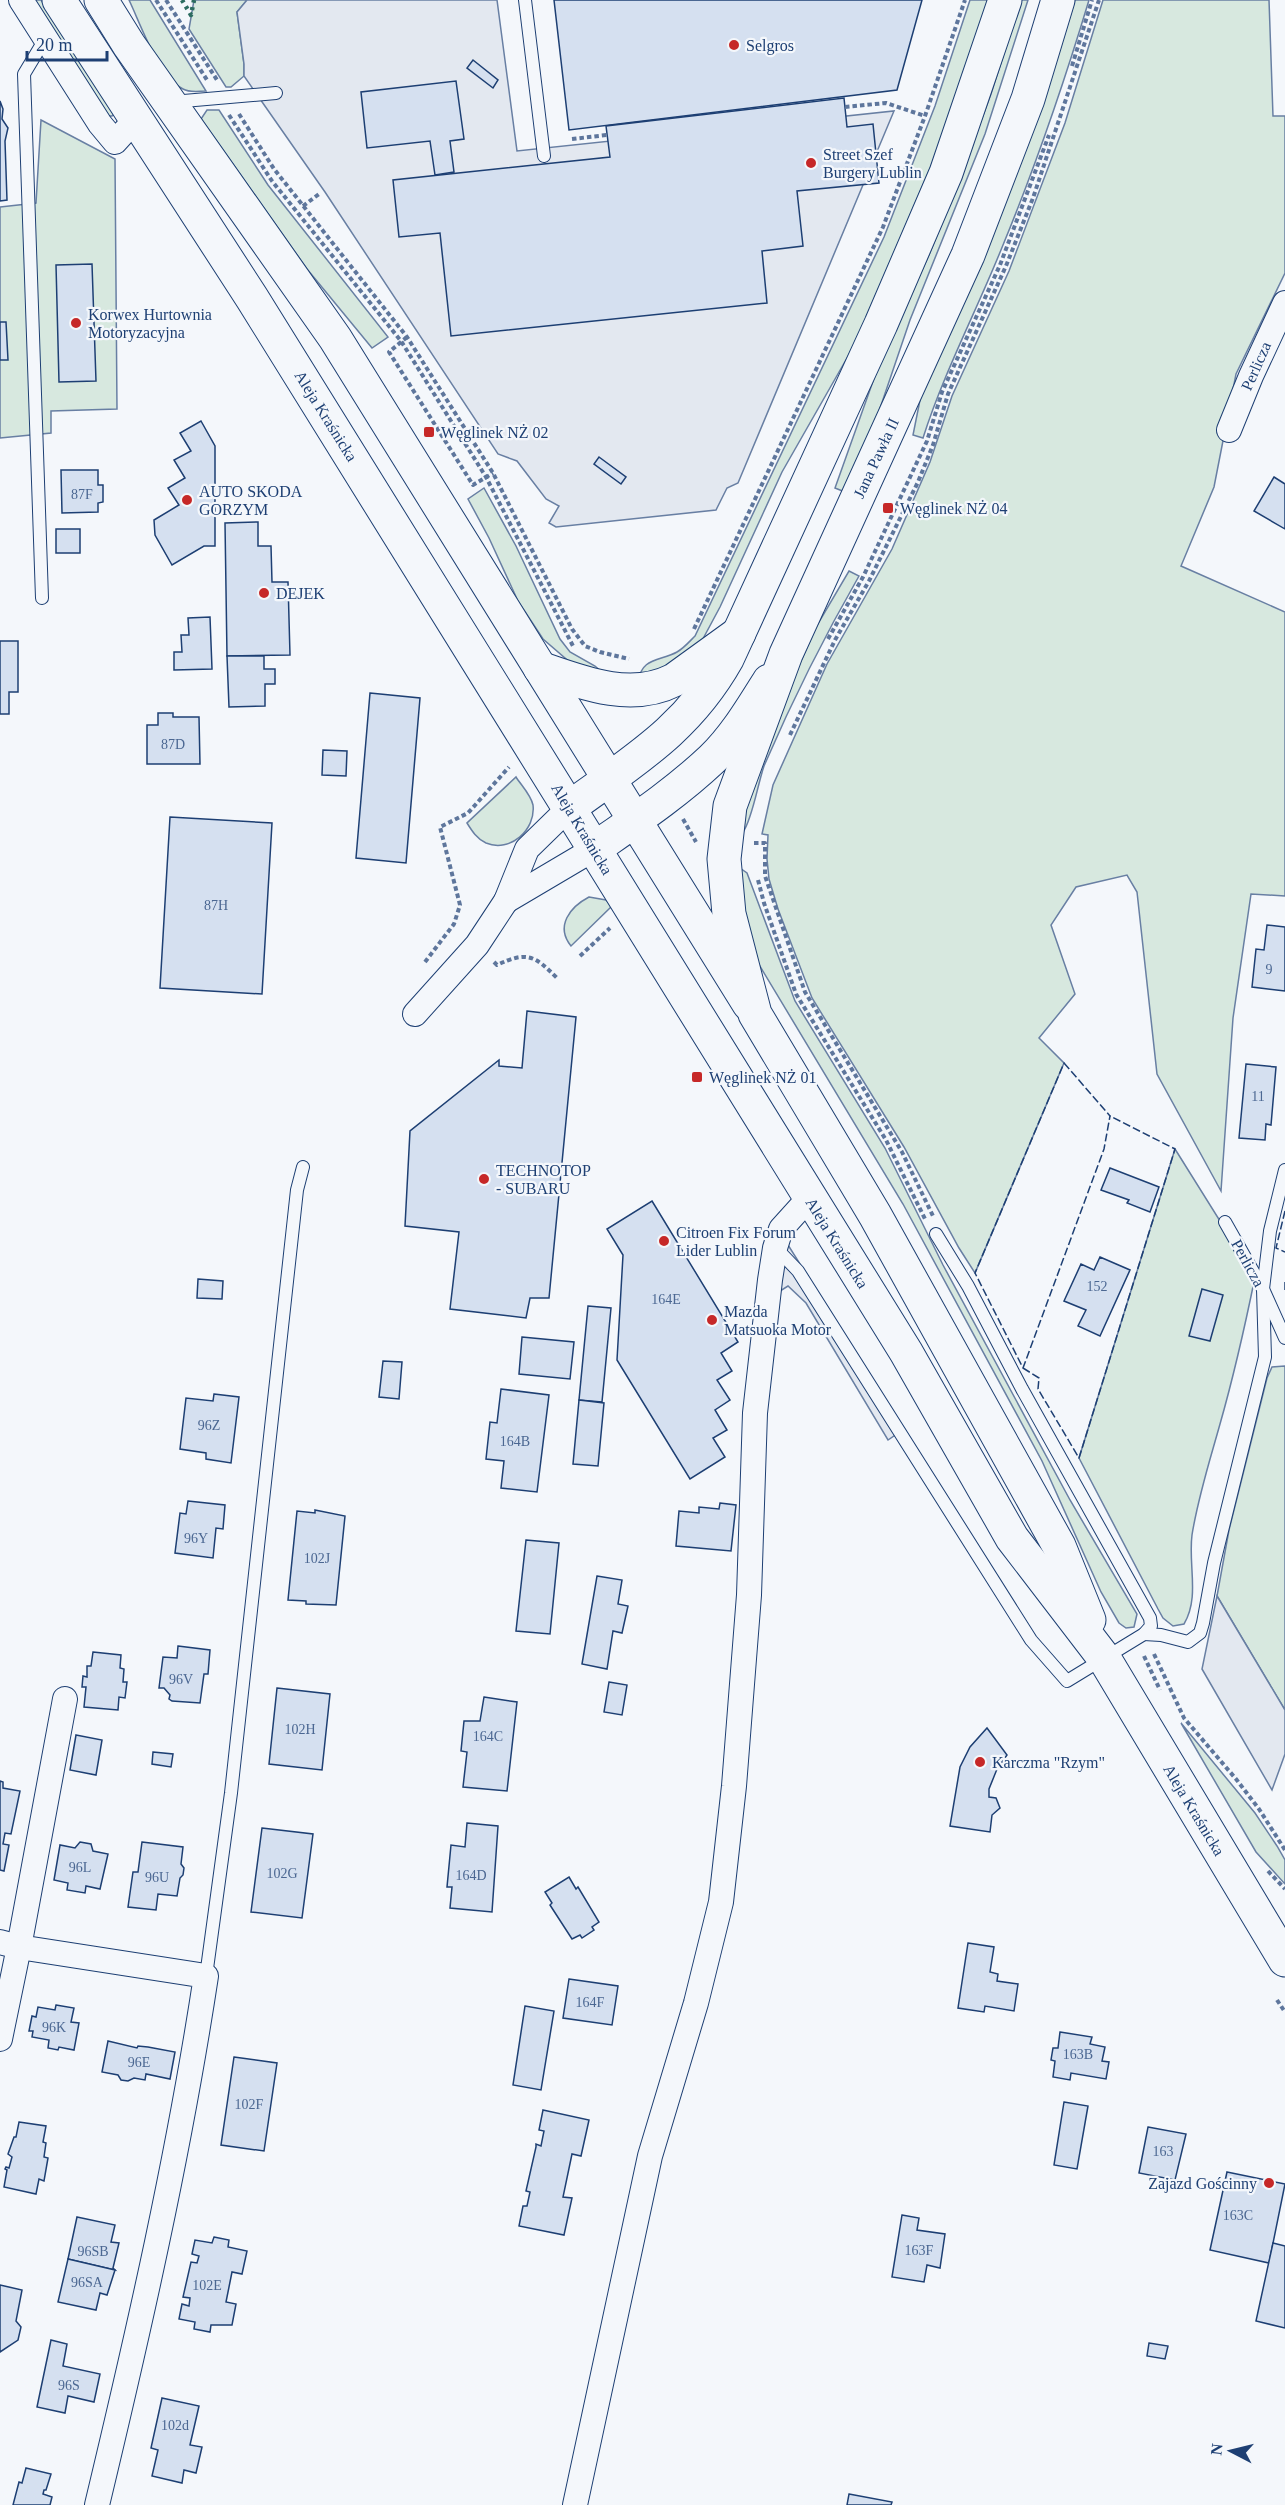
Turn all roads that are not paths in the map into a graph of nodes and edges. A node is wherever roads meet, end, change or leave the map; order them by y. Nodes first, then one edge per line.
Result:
1 (21, 0) edge
2 (59, 0) edge
3 (100, 0) edge
4 (525, 0) edge
5 (1005, 0) edge
6 (1058, 0) edge
7 (45, 39) junction
8 (276, 93) dead end
9 (169, 102) junction
10 (125, 131) junction
11 (544, 156) dead end
12 (1285, 303) edge
13 (1229, 430) dead end
14 (42, 598) dead end
15 (740, 633) junction
16 (786, 654) junction
17 (540, 668) junction
18 (609, 779) junction
19 (569, 808) junction
20 (635, 820) junction
21 (594, 849) junction
22 (506, 901) junction
23 (415, 1014) dead end
24 (755, 1014) junction
25 (303, 1167) dead end
26 (1285, 1170) edge
27 (809, 1198) junction
28 (1225, 1222) dead end
29 (936, 1234) road end
30 (775, 1248) junction
31 (1263, 1289) junction
32 (1285, 1338) edge
33 (1144, 1634) junction
34 (1104, 1658) junction
35 (65, 1699) dead end
36 (10, 1945) edge
37 (1285, 1960) edge
38 (206, 1976) junction
39 (0, 2040) edge
40 (97, 2505) edge
41 (575, 2505) edge

1 - 7 street, Aleja Kraśnicka
2 - 10 main road, Aleja Kraśnicka
3 - 9 main road, Aleja Kraśnicka
4 - 11 lane
5 - 15 main road
6 - 16 main road, Jana Pawła II
7 - 10 street, Aleja Kraśnicka
7 - 14 lane
8 - 9 lane
9 - 17 main road, Aleja Kraśnicka
10 - 19 main road, Aleja Kraśnicka
12 - 13 street, Perlicza
15 - 17 main road
15 - 18 main road
16 - 20 main road, Jana Pawła II
16 - 24 main road
17 - 18 main road, Aleja Kraśnicka
18 - 19 main road
18 - 20 main road, Aleja Kraśnicka
19 - 21 main road, Aleja Kraśnicka
19 - 22 street
20 - 21 main road, Jana Pawła II
20 - 24 main road, Aleja Kraśnicka
21 - 22 street
21 - 27 main road, Aleja Kraśnicka
22 - 23 street
24 - 34 main road, Aleja Kraśnicka
25 - 38 lane
26 - 31 lane
27 - 30 street
27 - 34 main road, Aleja Kraśnicka
28 - 31 lane, Perlicza
29 - 33 lane
30 - 34 lane
30 - 41 street
31 - 32 lane, Perlicza
31 - 33 lane
33 - 34 lane
34 - 37 main road, Aleja Kraśnicka
35 - 36 street
36 - 38 street
36 - 39 street
38 - 40 street

